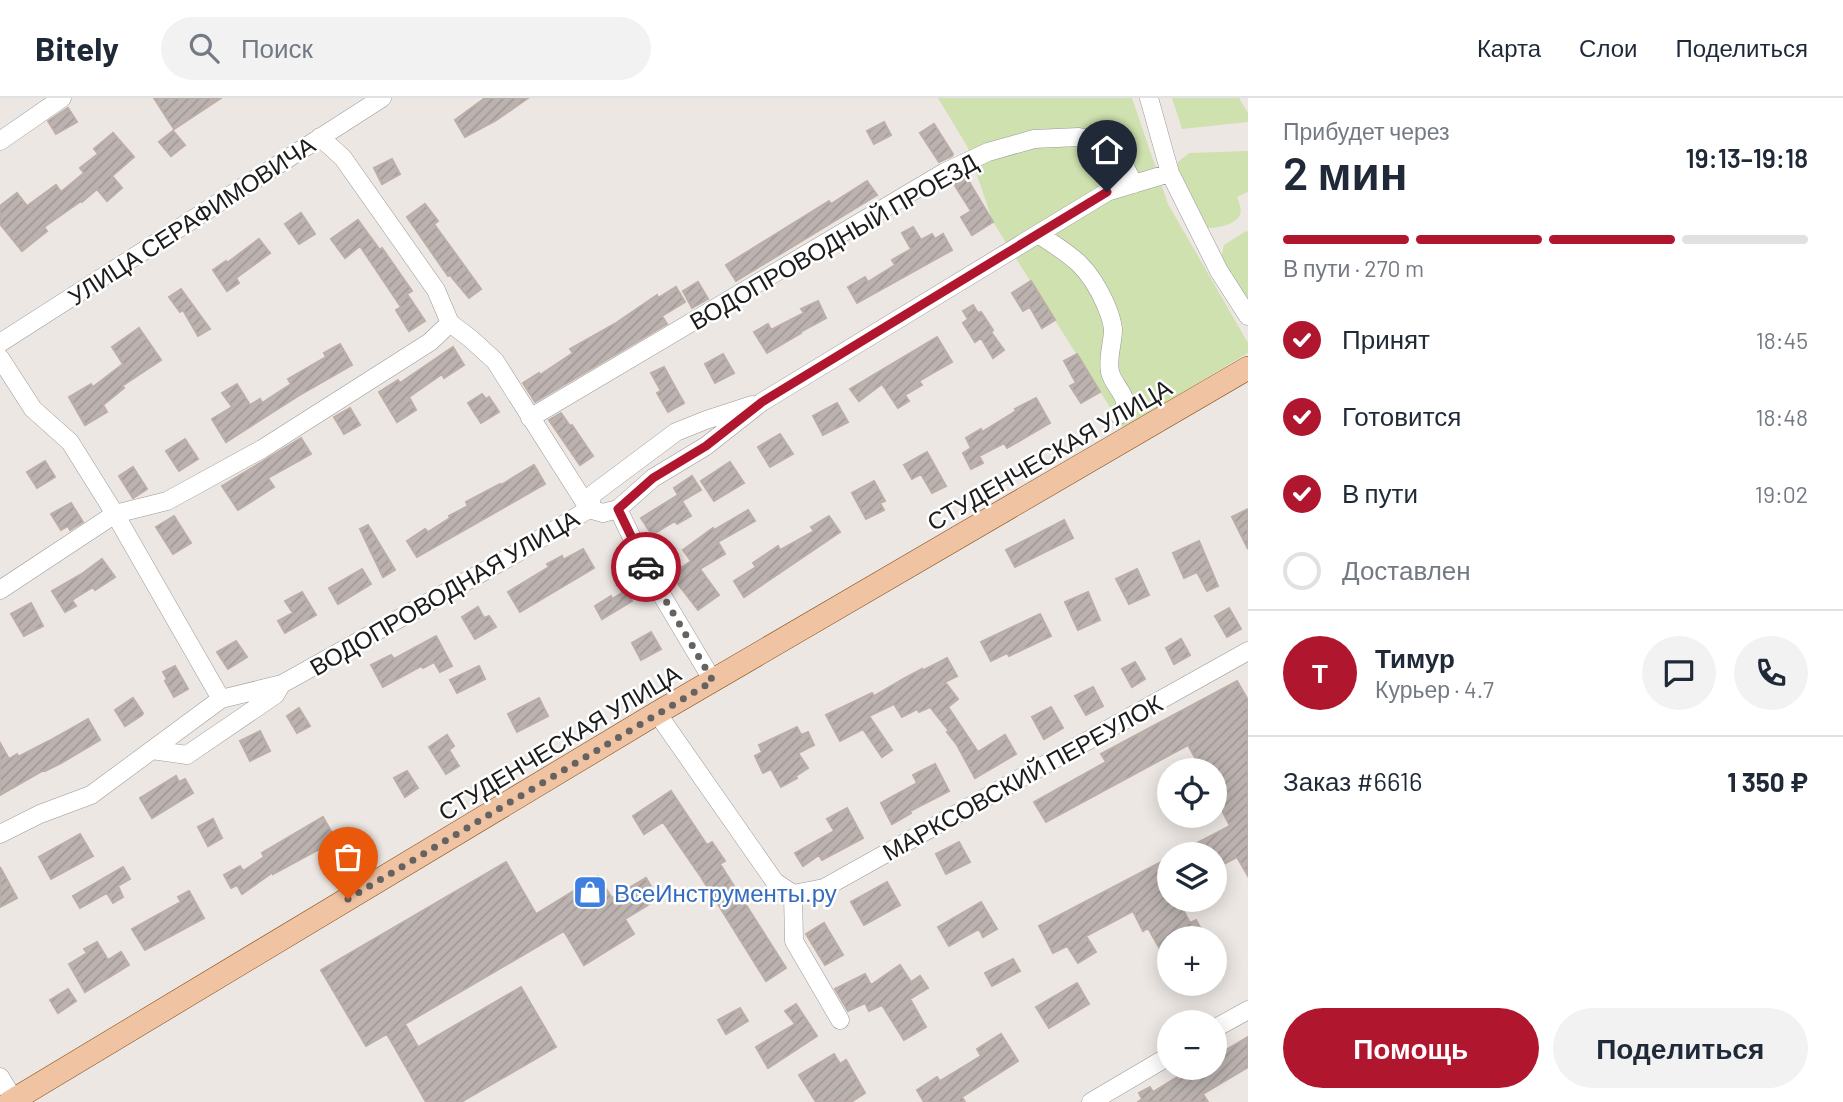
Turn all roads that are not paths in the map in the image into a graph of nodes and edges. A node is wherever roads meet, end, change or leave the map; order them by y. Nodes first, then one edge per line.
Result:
1 (62, 98) edge
2 (382, 98) edge
3 (1149, 98) edge
4 (320, 137) junction
5 (0, 141) edge
6 (1170, 173) junction
7 (1134, 184) junction
8 (1038, 234) junction
9 (1248, 316) edge
10 (450, 323) junction
11 (0, 343) edge
12 (0, 359) edge
13 (1248, 368) edge
14 (762, 402) junction
15 (1119, 415) dead end
16 (530, 418) junction
17 (589, 509) junction
18 (618, 509) junction
19 (115, 514) junction
20 (0, 590) edge
21 (1248, 651) edge
22 (713, 681) junction
23 (282, 684) junction
24 (221, 699) junction
25 (657, 713) junction
26 (152, 750) junction
27 (0, 834) edge
28 (793, 894) junction
29 (1248, 1010) edge
30 (841, 1020) dead end
31 (1227, 1022) edge
32 (1157, 1063) edge
33 (0, 1077) edge
34 (12, 1101) edge
35 (1091, 1102) edge

1 - 5 street
2 - 4 street, УЛИЦА СЕРАФИМОВИЧА
3 - 6 street
4 - 10 street
4 - 11 street, УЛИЦА СЕРАФИМОВИЧА
6 - 7 street
6 - 9 street
7 - 8 street
7 - 16 street, ВОДОПРОВОДНЫЙ ПРОЕЗД
8 - 14 street
8 - 15 street
10 - 16 street
10 - 19 street
12 - 19 street
13 - 22 main road, СТУДЕНЧЕСКАЯ УЛИЦА
14 - 17 street
14 - 18 street
16 - 17 street
17 - 18 street, ВОДОПРОВОДНАЯ УЛИЦА
17 - 23 street, ВОДОПРОВОДНАЯ УЛИЦА
18 - 22 street
19 - 20 street
19 - 24 street
21 - 28 street, МАРКСОВСКИЙ ПЕРЕУЛОК
22 - 25 main road, СТУДЕНЧЕСКАЯ УЛИЦА
23 - 24 street, ВОДОПРОВОДНАЯ УЛИЦА
23 - 26 street
24 - 26 street, ВОДОПРОВОДНАЯ УЛИЦА
25 - 28 street
25 - 34 main road, СТУДЕНЧЕСКАЯ УЛИЦА
26 - 27 street, ВОДОПРОВОДНАЯ УЛИЦА
28 - 30 street
29 - 31 street
32 - 35 street
33 - 34 street

